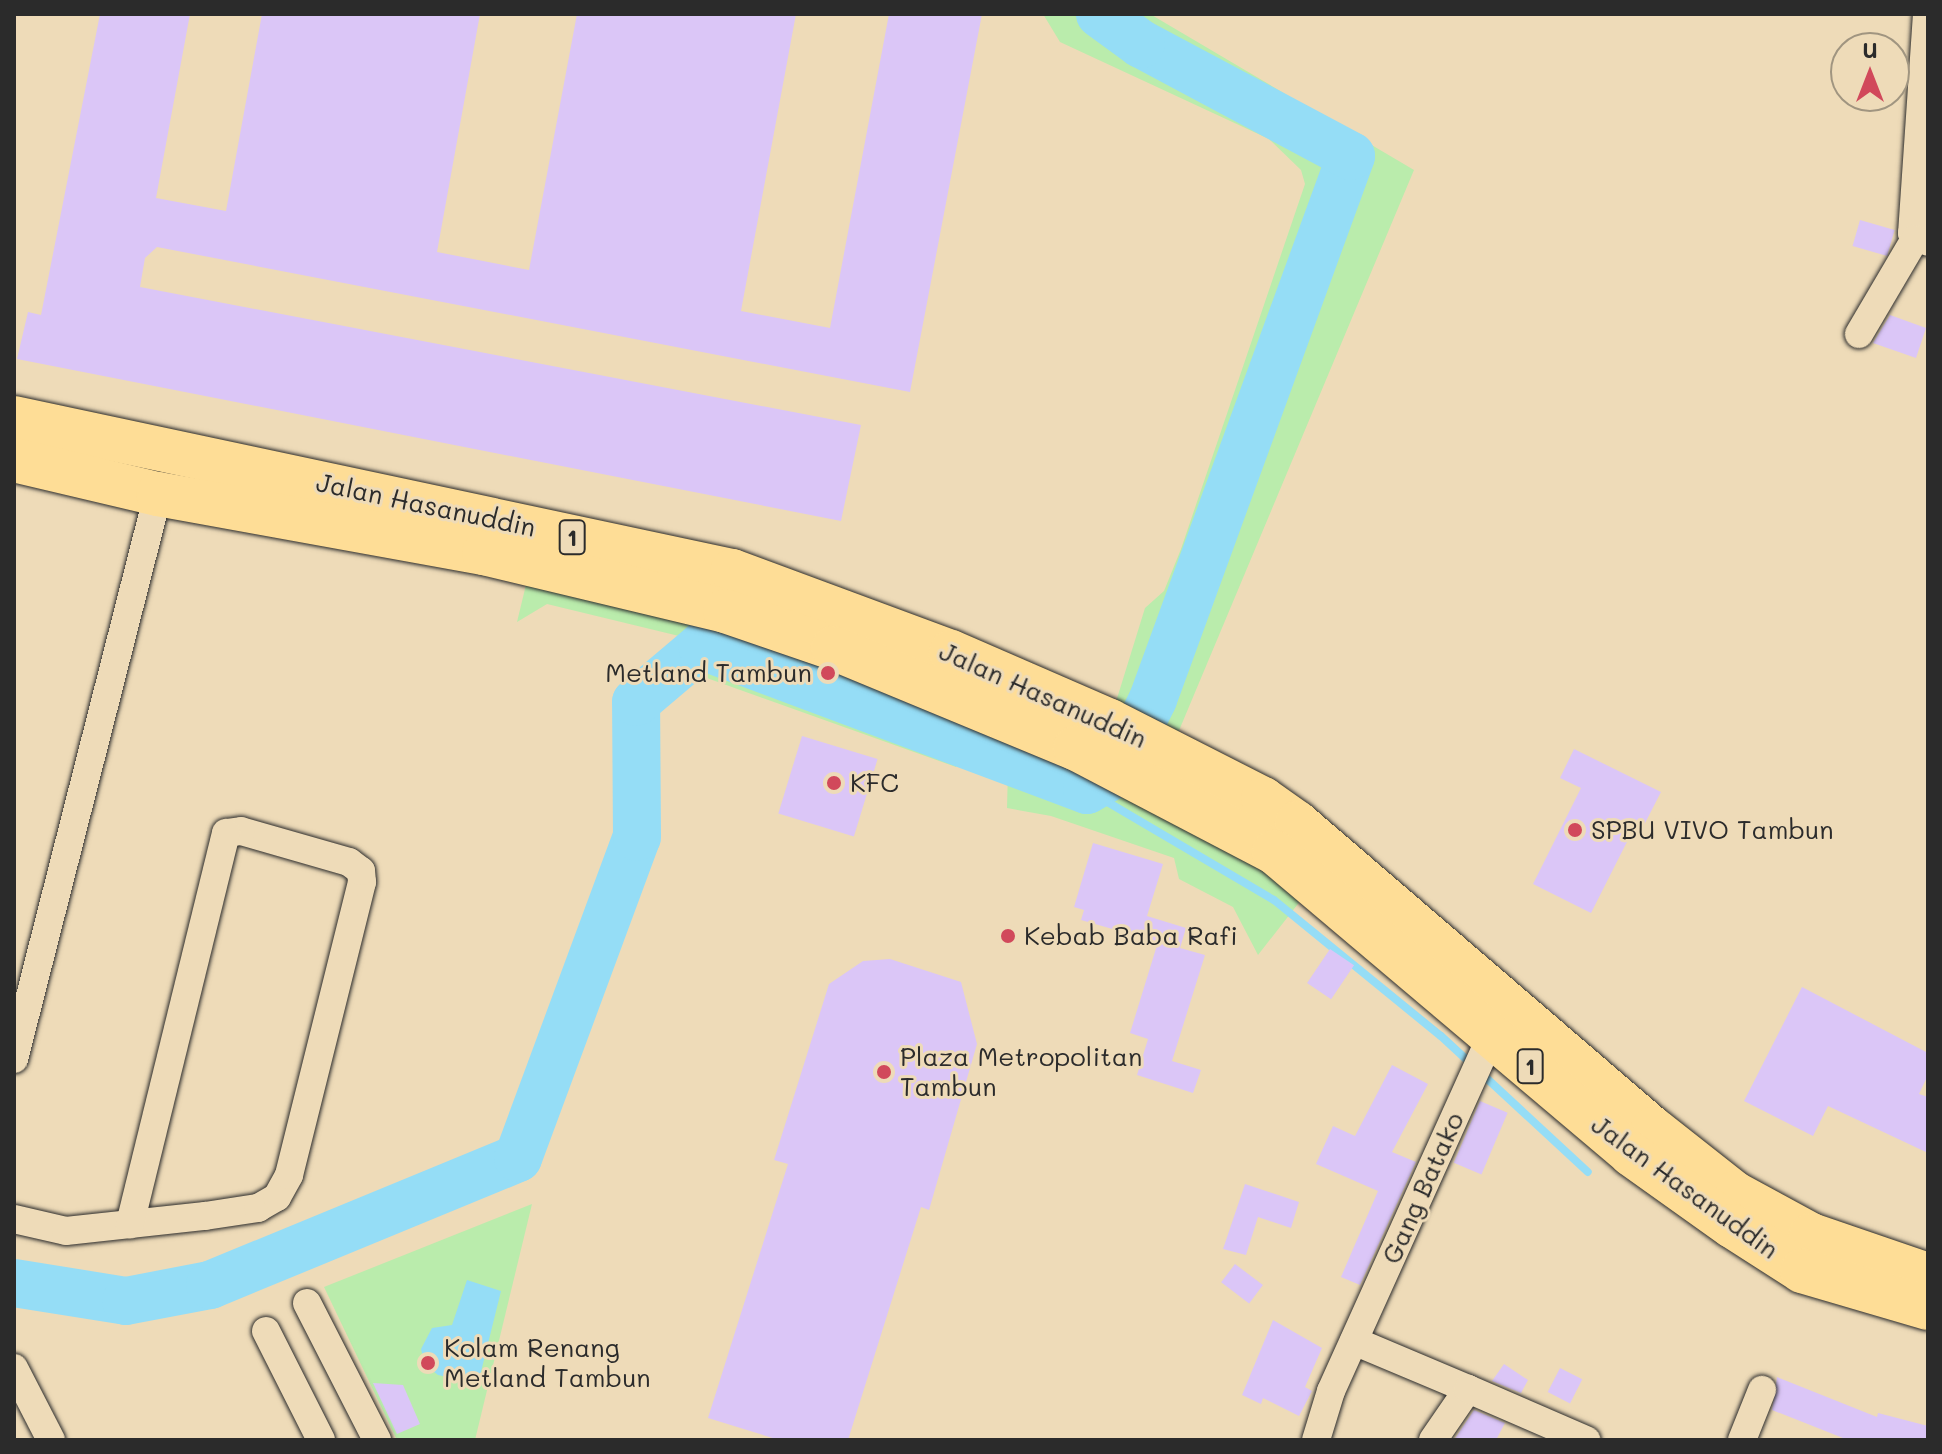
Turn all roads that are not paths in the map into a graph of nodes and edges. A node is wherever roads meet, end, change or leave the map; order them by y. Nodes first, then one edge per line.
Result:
1 (1927, 14) edge
2 (1926, 92) edge
3 (1922, 240) edge
4 (1859, 334) dead end
5 (15, 453) edge
6 (155, 507) junction
7 (1161, 769) junction
8 (1492, 1034) junction
9 (14, 1059) edge
10 (14, 1219) edge
11 (130, 1224) junction
12 (1928, 1275) edge
13 (307, 1303) dead end
14 (1928, 1308) edge
15 (266, 1331) dead end
16 (1354, 1341) junction
17 (14, 1368) edge
18 (1468, 1389) junction
19 (1762, 1390) dead end
20 (51, 1440) edge
21 (321, 1440) edge
22 (377, 1440) edge
23 (1316, 1440) edge
24 (1433, 1440) edge
25 (1586, 1440) edge
26 (1742, 1440) edge

1 - 2 street
2 - 3 street
3 - 4 street
5 - 6 highway, Jalan Hasanuddin / 1
5 - 7 highway, Jalan Hasanuddin / 1
6 - 7 highway, Jalan Hasanuddin / 1
6 - 9 street
7 - 8 highway, Jalan Hasanuddin / 1
7 - 12 highway, Jalan Hasanuddin / 1
8 - 14 highway, Jalan Hasanuddin / 1
8 - 16 street, Gang Batako
10 - 11 street
11 - 11 street
13 - 22 street
15 - 21 street
16 - 18 street
16 - 23 street, Gang Batako
17 - 20 street
18 - 24 street
18 - 25 street
19 - 26 street

